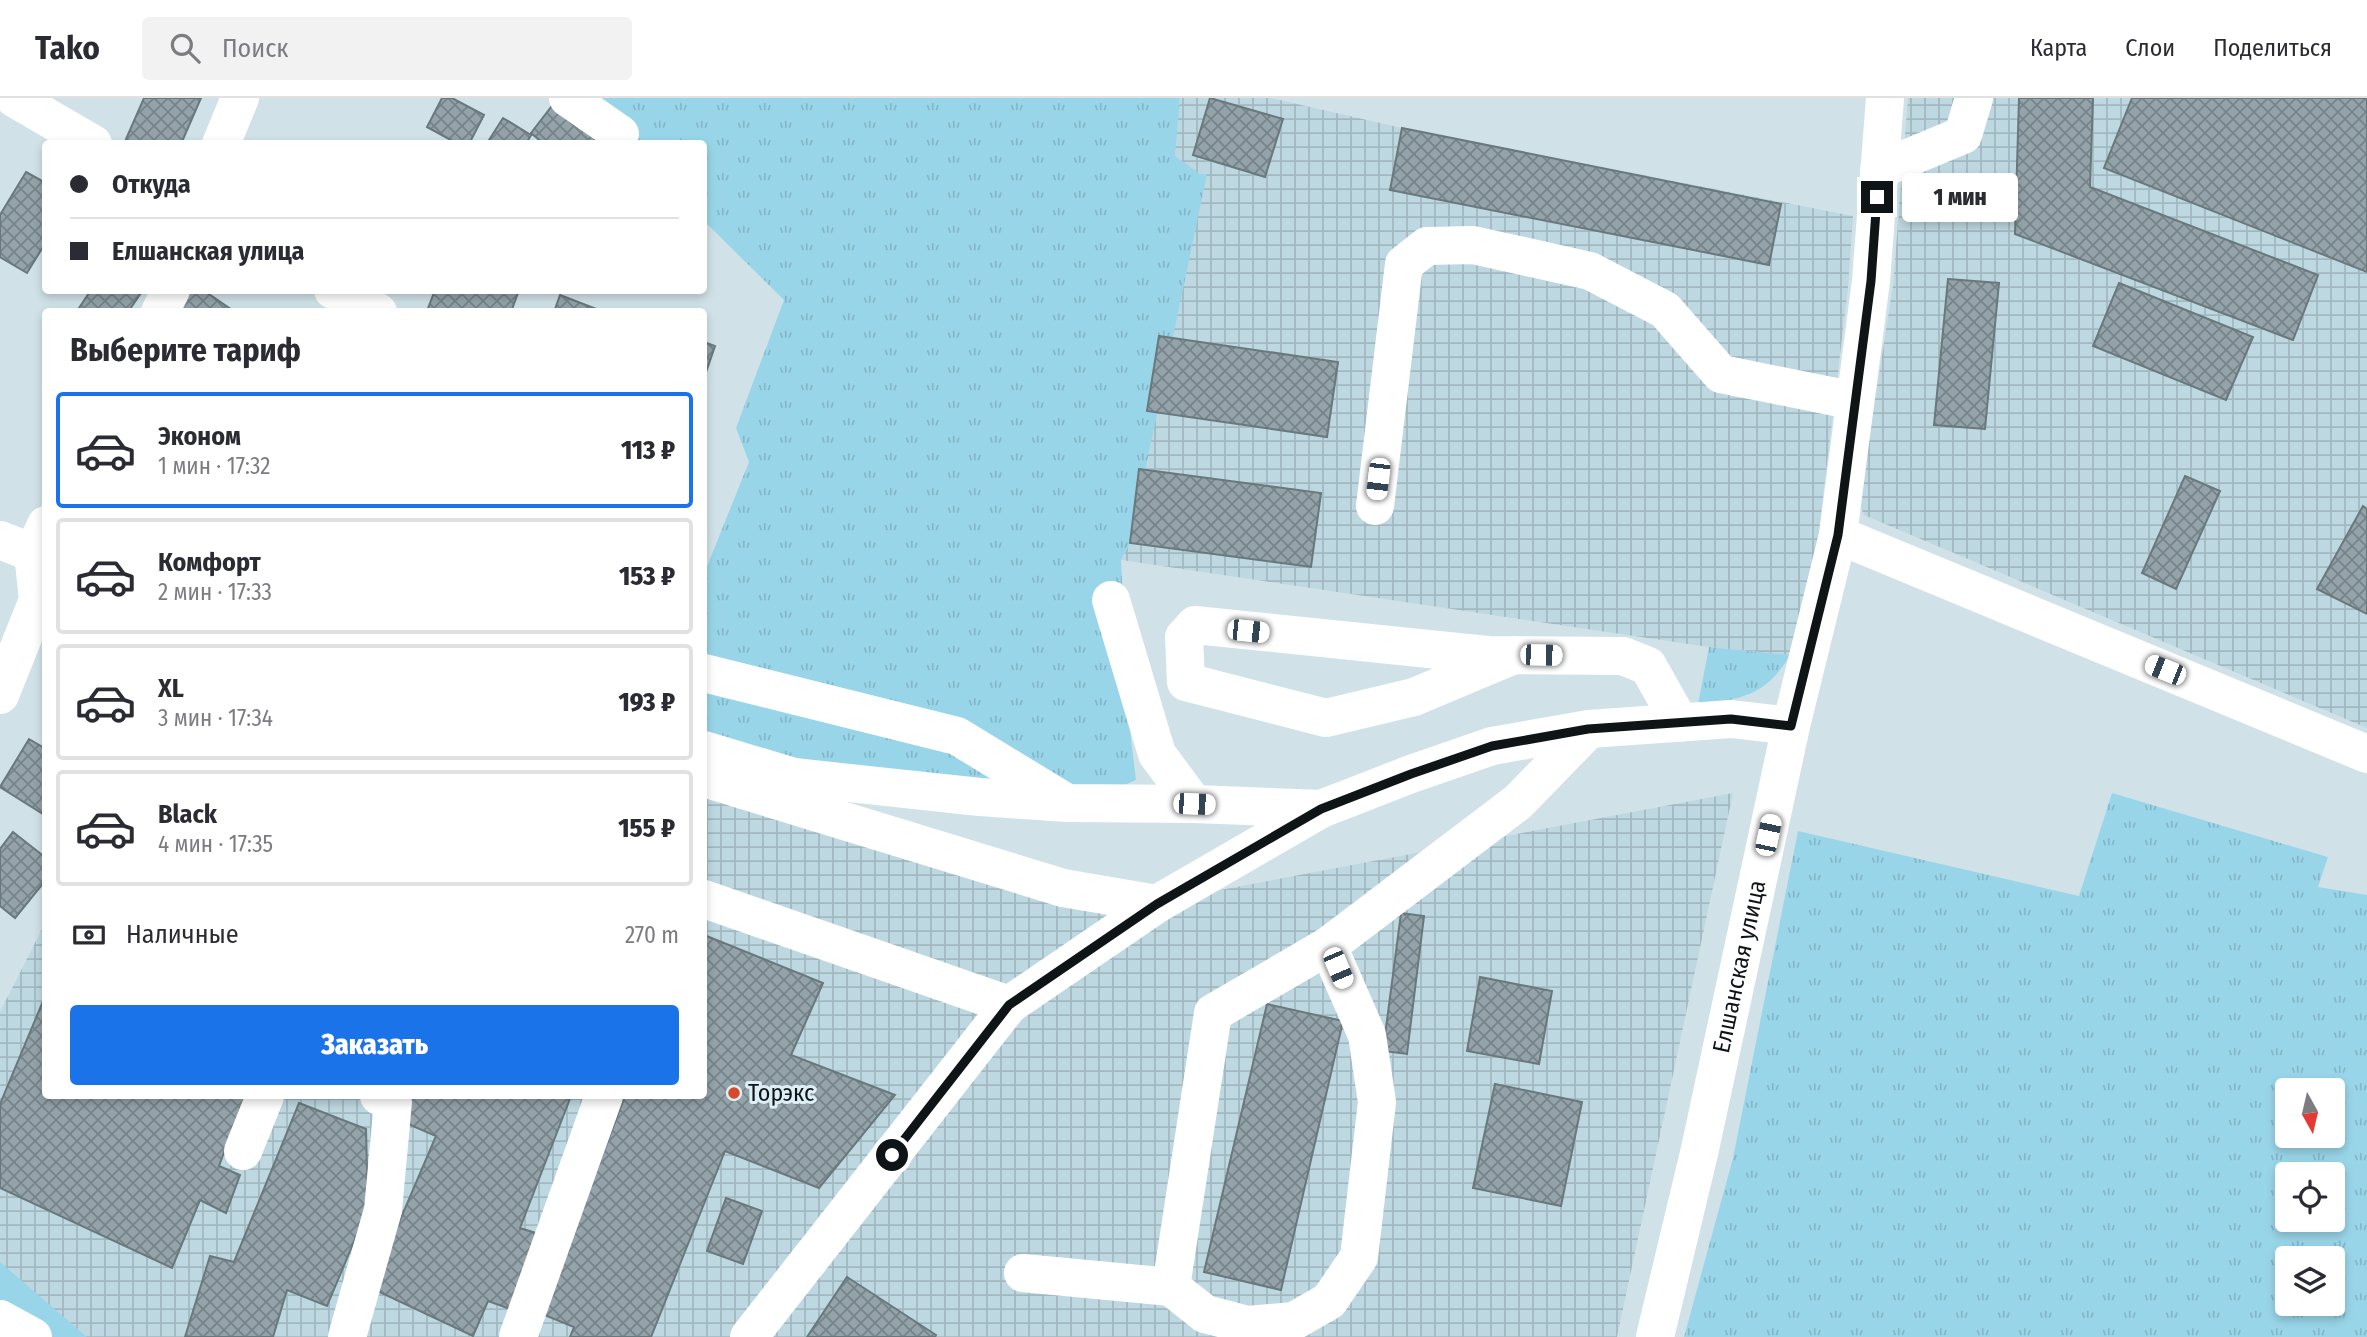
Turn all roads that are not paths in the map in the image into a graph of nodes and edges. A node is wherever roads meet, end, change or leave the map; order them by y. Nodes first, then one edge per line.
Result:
1 (14, 98) edge
2 (240, 98) edge
3 (568, 98) edge
4 (1885, 98) edge
5 (1974, 98) edge
6 (620, 134) dead end
7 (86, 140) edge
8 (223, 140) edge
9 (1880, 170) junction
10 (341, 294) edge
11 (370, 308) edge
12 (1855, 401) junction
13 (1375, 506) dead end
14 (1838, 535) junction
15 (31, 543) edge
16 (1111, 600) dead end
17 (1514, 655) junction
18 (707, 674) edge
19 (1186, 682) junction
20 (0, 695) edge
21 (1147, 720) junction
22 (1680, 723) junction
23 (1791, 726) junction
24 (1588, 729) junction
25 (707, 751) edge
26 (2367, 754) edge
27 (707, 779) edge
28 (1067, 803) junction
29 (1194, 804) junction
30 (1321, 809) junction
31 (707, 900) edge
32 (1157, 904) junction
33 (1328, 946) junction
34 (1009, 1005) junction
35 (263, 1099) edge
36 (386, 1099) edge
37 (603, 1099) edge
38 (243, 1151) dead end
39 (1023, 1273) dead end
40 (1171, 1287) junction
41 (0, 1319) edge
42 (33, 1337) edge
43 (347, 1337) edge
44 (518, 1337) edge
45 (749, 1337) edge
46 (1655, 1337) edge

1 - 7 street
2 - 8 street
3 - 6 street
4 - 9 street, Елшанская улица
5 - 9 street
9 - 12 street, Елшанская улица
10 - 11 street
12 - 13 street
12 - 14 street, Елшанская улица
14 - 23 street, Елшанская улица
14 - 26 street
15 - 20 street
16 - 21 street
17 - 19 street
17 - 19 street
17 - 22 street
18 - 28 street
19 - 21 street
21 - 29 street
22 - 23 street
22 - 24 street
23 - 46 street, Елшанская улица
24 - 30 street
24 - 33 street
25 - 28 street
27 - 32 street
28 - 29 street
29 - 30 street
30 - 32 street
31 - 34 street
32 - 34 street
33 - 40 street
33 - 40 street
34 - 45 street
35 - 38 street
36 - 43 street
37 - 44 street
39 - 40 street
41 - 42 street

